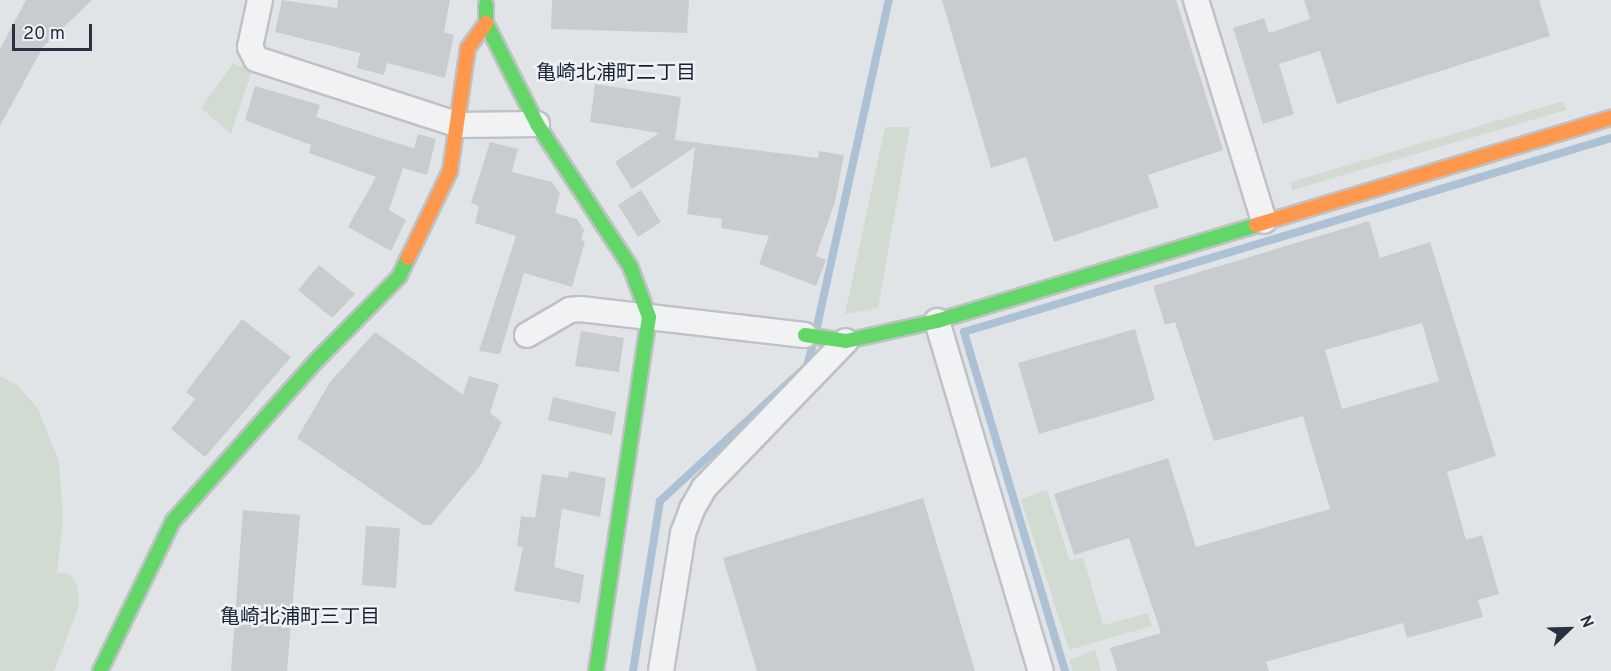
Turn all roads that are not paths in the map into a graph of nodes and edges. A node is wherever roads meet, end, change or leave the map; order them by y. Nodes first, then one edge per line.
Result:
1 (260, 0) edge
2 (486, 0) edge
3 (1196, 0) edge
4 (486, 23) junction
5 (1611, 118) edge
6 (537, 124) junction
7 (459, 125) junction
8 (1264, 221) junction
9 (649, 317) junction
10 (936, 321) junction
11 (527, 335) dead end
12 (825, 338) junction
13 (100, 671) edge
14 (596, 671) edge
15 (661, 671) edge
16 (1041, 671) edge

1 - 7 street
2 - 4 street
3 - 8 street
4 - 6 street
4 - 7 street
5 - 8 street
6 - 7 street
6 - 9 street
7 - 13 street
8 - 10 street
9 - 11 street
9 - 12 street
9 - 14 street
10 - 12 street
10 - 16 street
12 - 15 street

